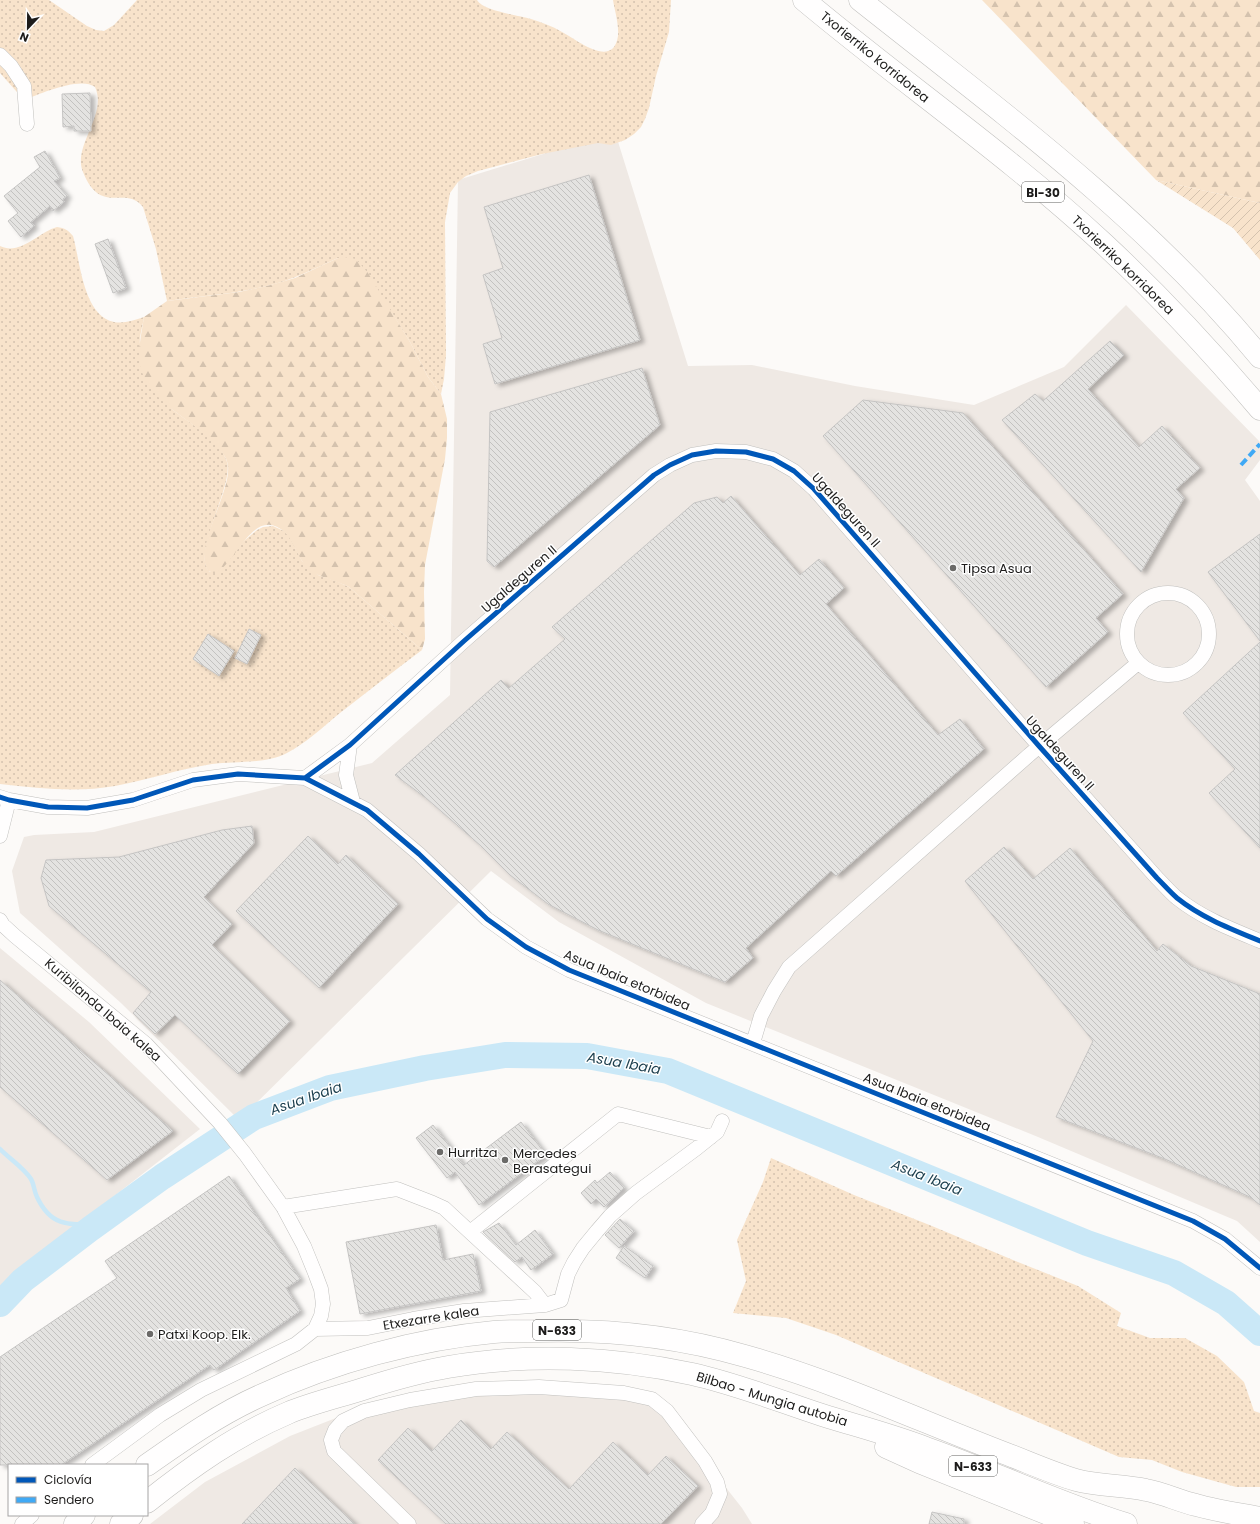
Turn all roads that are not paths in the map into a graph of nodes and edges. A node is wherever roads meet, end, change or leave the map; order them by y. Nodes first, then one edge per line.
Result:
1 (804, 0) edge
2 (860, 0) edge
3 (0, 55) edge
4 (27, 124) dead end
5 (1231, 321) junction
6 (1260, 349) edge
7 (1260, 357) edge
8 (1260, 409) edge
9 (1138, 663) junction
10 (350, 745) junction
11 (1039, 746) junction
12 (306, 778) junction
13 (4, 798) edge
14 (353, 802) junction
15 (0, 836) edge
16 (0, 920) edge
17 (1260, 941) edge
18 (753, 1043) junction
19 (722, 1121) dead end
20 (711, 1137) junction
21 (282, 1207) junction
22 (470, 1232) junction
23 (1260, 1268) edge
24 (545, 1304) junction
25 (315, 1330) junction
26 (818, 1414) junction
27 (93, 1464) edge
28 (148, 1464) edge
29 (1078, 1480) junction
30 (148, 1501) edge
31 (31, 1516) edge
32 (83, 1516) edge
33 (131, 1516) edge
34 (1260, 1518) edge
35 (22, 1524) edge
36 (75, 1524) edge
37 (121, 1524) edge
38 (409, 1524) edge
39 (702, 1524) edge
40 (1073, 1524) edge
41 (1126, 1524) edge
42 (1219, 1524) edge

1 - 8 highway, Txorierriko korridorea / BI-30
2 - 5 highway, BI-30
3 - 4 street
5 - 6 highway
5 - 7 highway, BI-30
9 - 9 street
9 - 11 street, Ugaldeguren II
10 - 11 street, Ugaldeguren II
10 - 12 street, Ugaldeguren II
10 - 14 street
11 - 17 street, Ugaldeguren II
11 - 18 street, Ugaldeguren II
12 - 13 street, Asua Ibaia etorbidea
12 - 14 street, Asua Ibaia etorbidea
13 - 15 street
14 - 18 street, Asua Ibaia etorbidea
16 - 21 street, Kuribilanda Ibaia kalea
18 - 23 street, Asua Ibaia etorbidea
19 - 20 street, Etxezarre kalea
20 - 22 street
20 - 24 street, Etxezarre kalea
21 - 22 street
21 - 25 street, Kuribilanda Ibaia kalea
22 - 24 street
24 - 25 street, Etxezarre kalea
25 - 27 street
26 - 30 highway, Bilbao - Mungia autobia / N-633
26 - 40 highway
26 - 41 highway, Bilbao - Mungia autobia / N-633
28 - 29 highway, N-633
29 - 34 highway
29 - 42 highway, N-633
31 - 35 street
32 - 36 highway
33 - 37 highway
38 - 39 street

